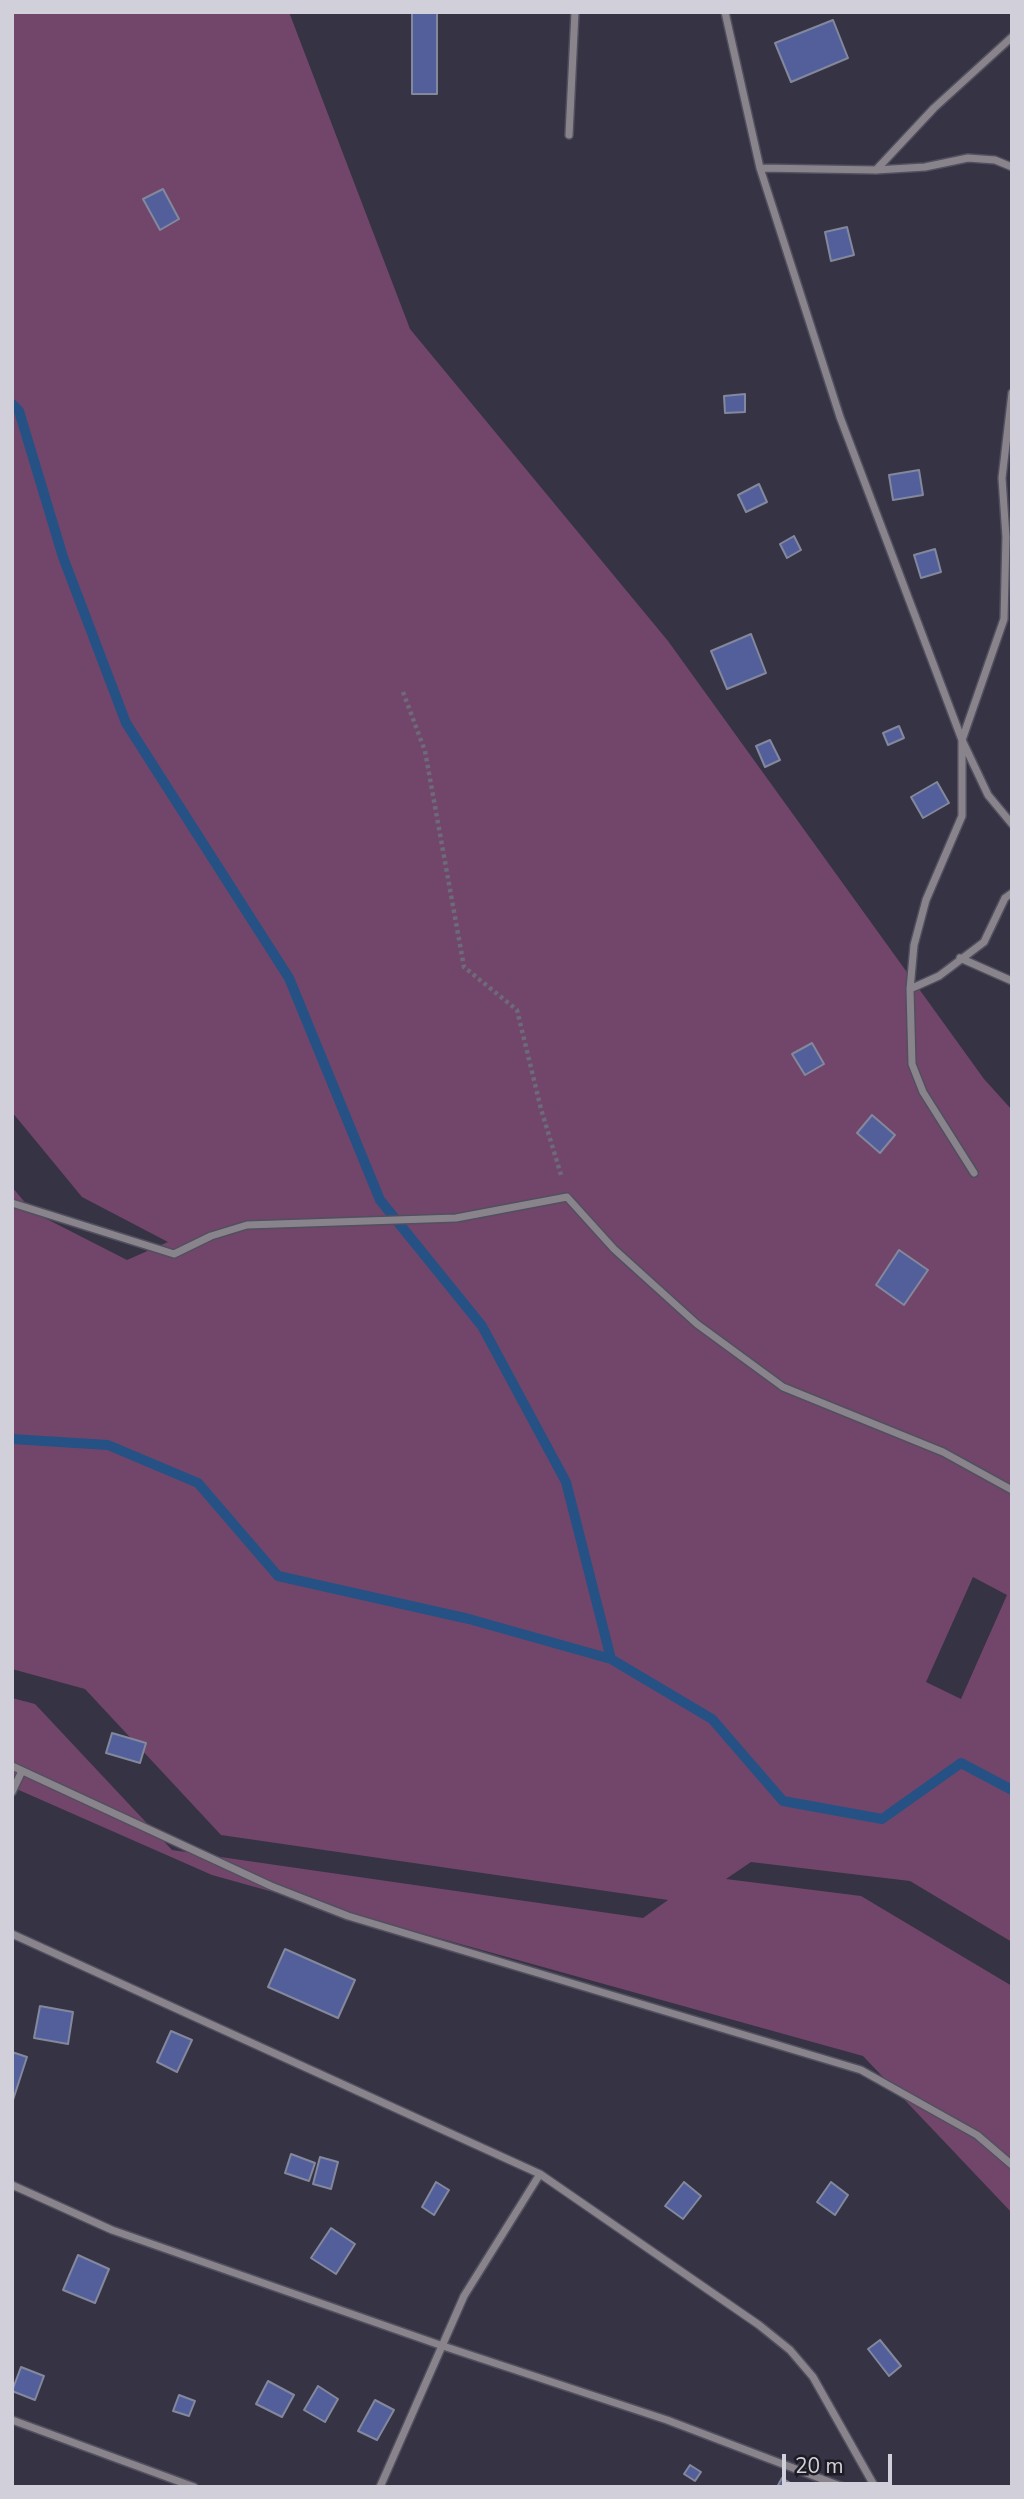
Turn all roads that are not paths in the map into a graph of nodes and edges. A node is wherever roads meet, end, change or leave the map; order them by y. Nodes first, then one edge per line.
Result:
1 (575, 12) edge
2 (725, 12) edge
3 (1012, 37) edge
4 (569, 135) dead end
5 (1012, 167) edge
6 (761, 168) junction
7 (876, 170) junction
8 (1012, 393) edge
9 (962, 740) junction
10 (1012, 824) edge
11 (1012, 893) edge
12 (960, 958) junction
13 (1012, 981) edge
14 (910, 989) junction
15 (974, 1173) dead end
16 (12, 1203) edge
17 (1012, 1490) edge
18 (12, 1766) edge
19 (22, 1771) junction
20 (12, 1792) edge
21 (12, 1934) edge
22 (1012, 2165) edge
23 (540, 2174) junction
24 (12, 2185) edge
25 (440, 2345) junction
26 (12, 2420) edge
27 (194, 2487) edge
28 (380, 2487) edge
29 (843, 2487) edge
30 (875, 2487) edge

1 - 4 street
2 - 6 street
3 - 7 street
5 - 7 street
6 - 7 street
6 - 9 street
8 - 9 street
9 - 10 street
9 - 14 street
11 - 12 street
12 - 13 street
12 - 14 street
14 - 15 street
16 - 17 street
18 - 19 street
19 - 20 street
19 - 22 street
21 - 23 street
23 - 25 street
23 - 30 street
24 - 25 street
25 - 28 street
25 - 29 street
26 - 27 street

